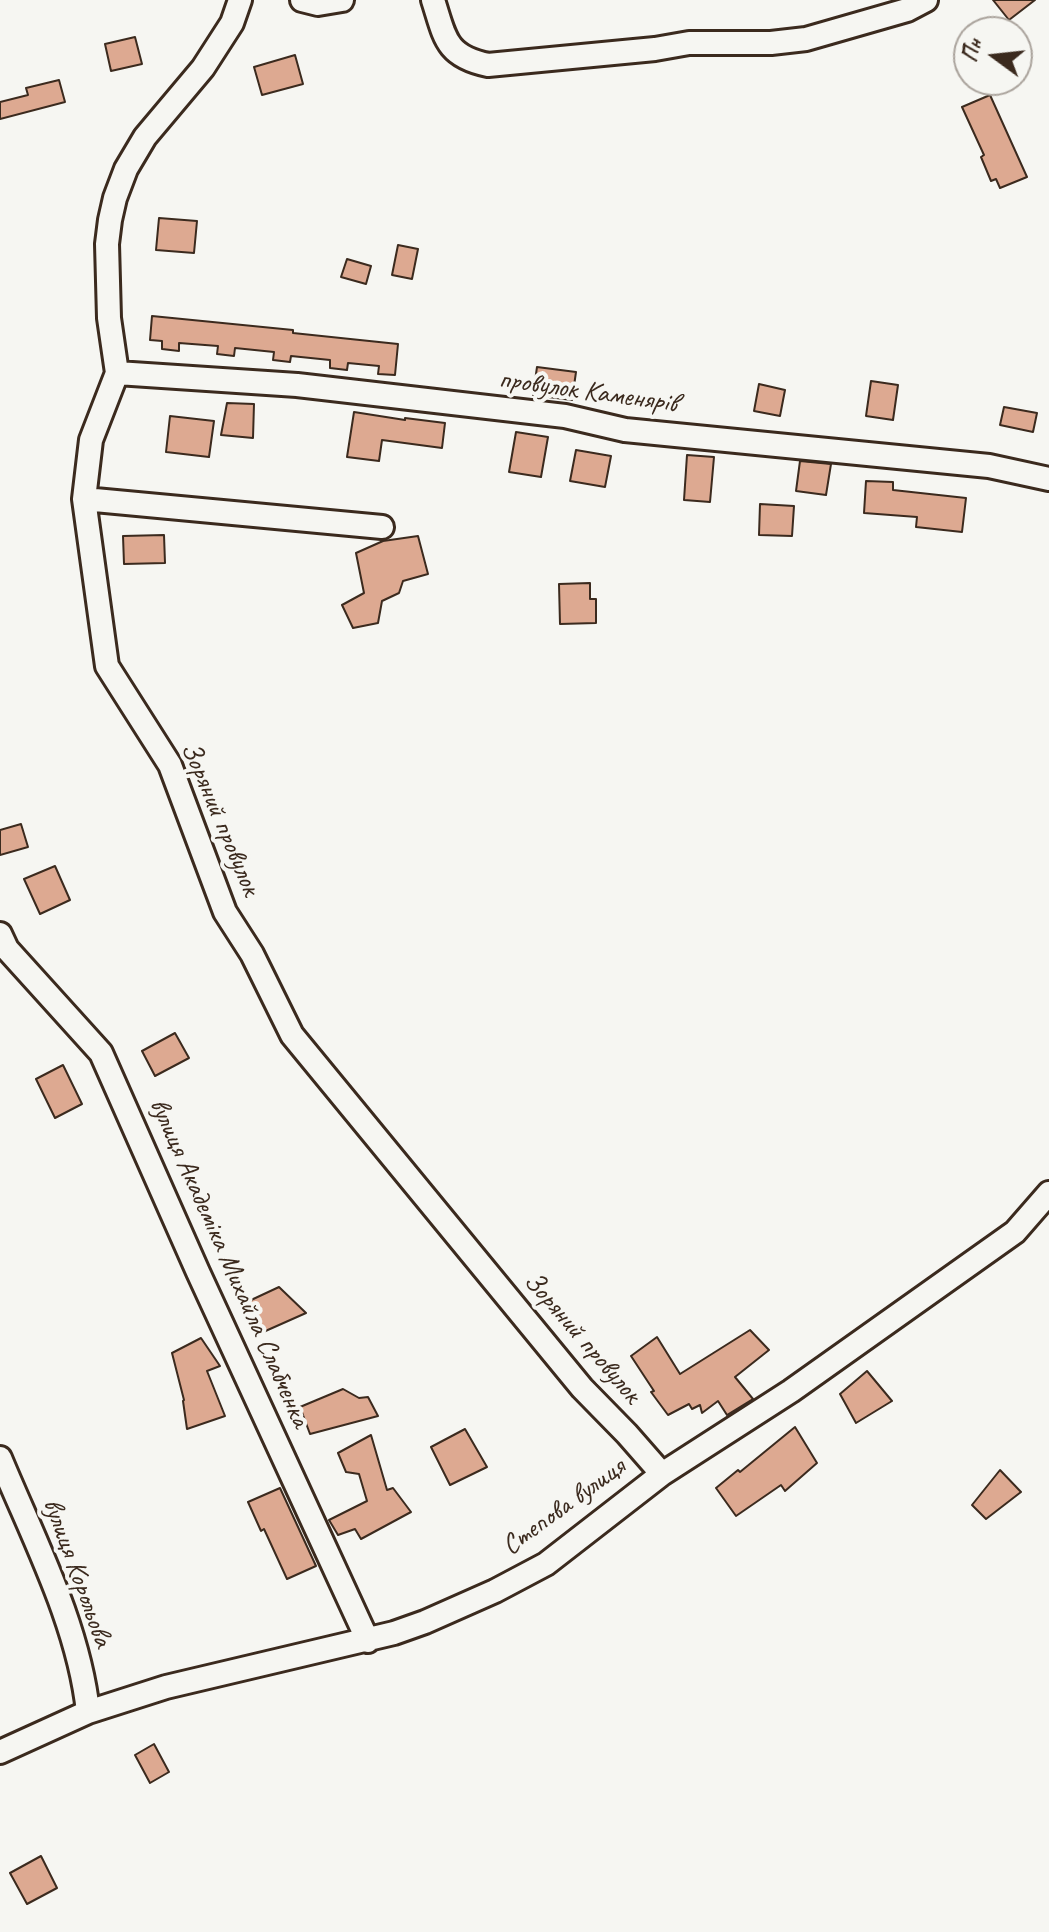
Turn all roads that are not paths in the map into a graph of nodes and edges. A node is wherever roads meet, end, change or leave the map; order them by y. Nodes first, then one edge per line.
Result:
1 (240, 0) edge
2 (302, 0) edge
3 (342, 0) edge
4 (433, 0) edge
5 (926, 0) edge
6 (117, 373) junction
7 (1049, 479) edge
8 (84, 499) junction
9 (382, 527) dead end
10 (0, 934) edge
11 (1049, 1193) edge
12 (0, 1458) edge
13 (662, 1474) junction
14 (368, 1641) junction
15 (88, 1712) junction
16 (0, 1752) edge

1 - 6 street, Зоряний провулок
2 - 3 street
4 - 5 street
6 - 7 street, провулок Каменярів
6 - 8 street, Зоряний провулок
8 - 9 street
8 - 13 street, Зоряний провулок
10 - 14 street, вулиця Академіка Михайла Слабченка
11 - 13 street, Степова вулиця
12 - 15 street, вулиця Корольова
13 - 14 street, Степова вулиця
14 - 15 street, Степова вулиця
15 - 16 street, Степова вулиця

